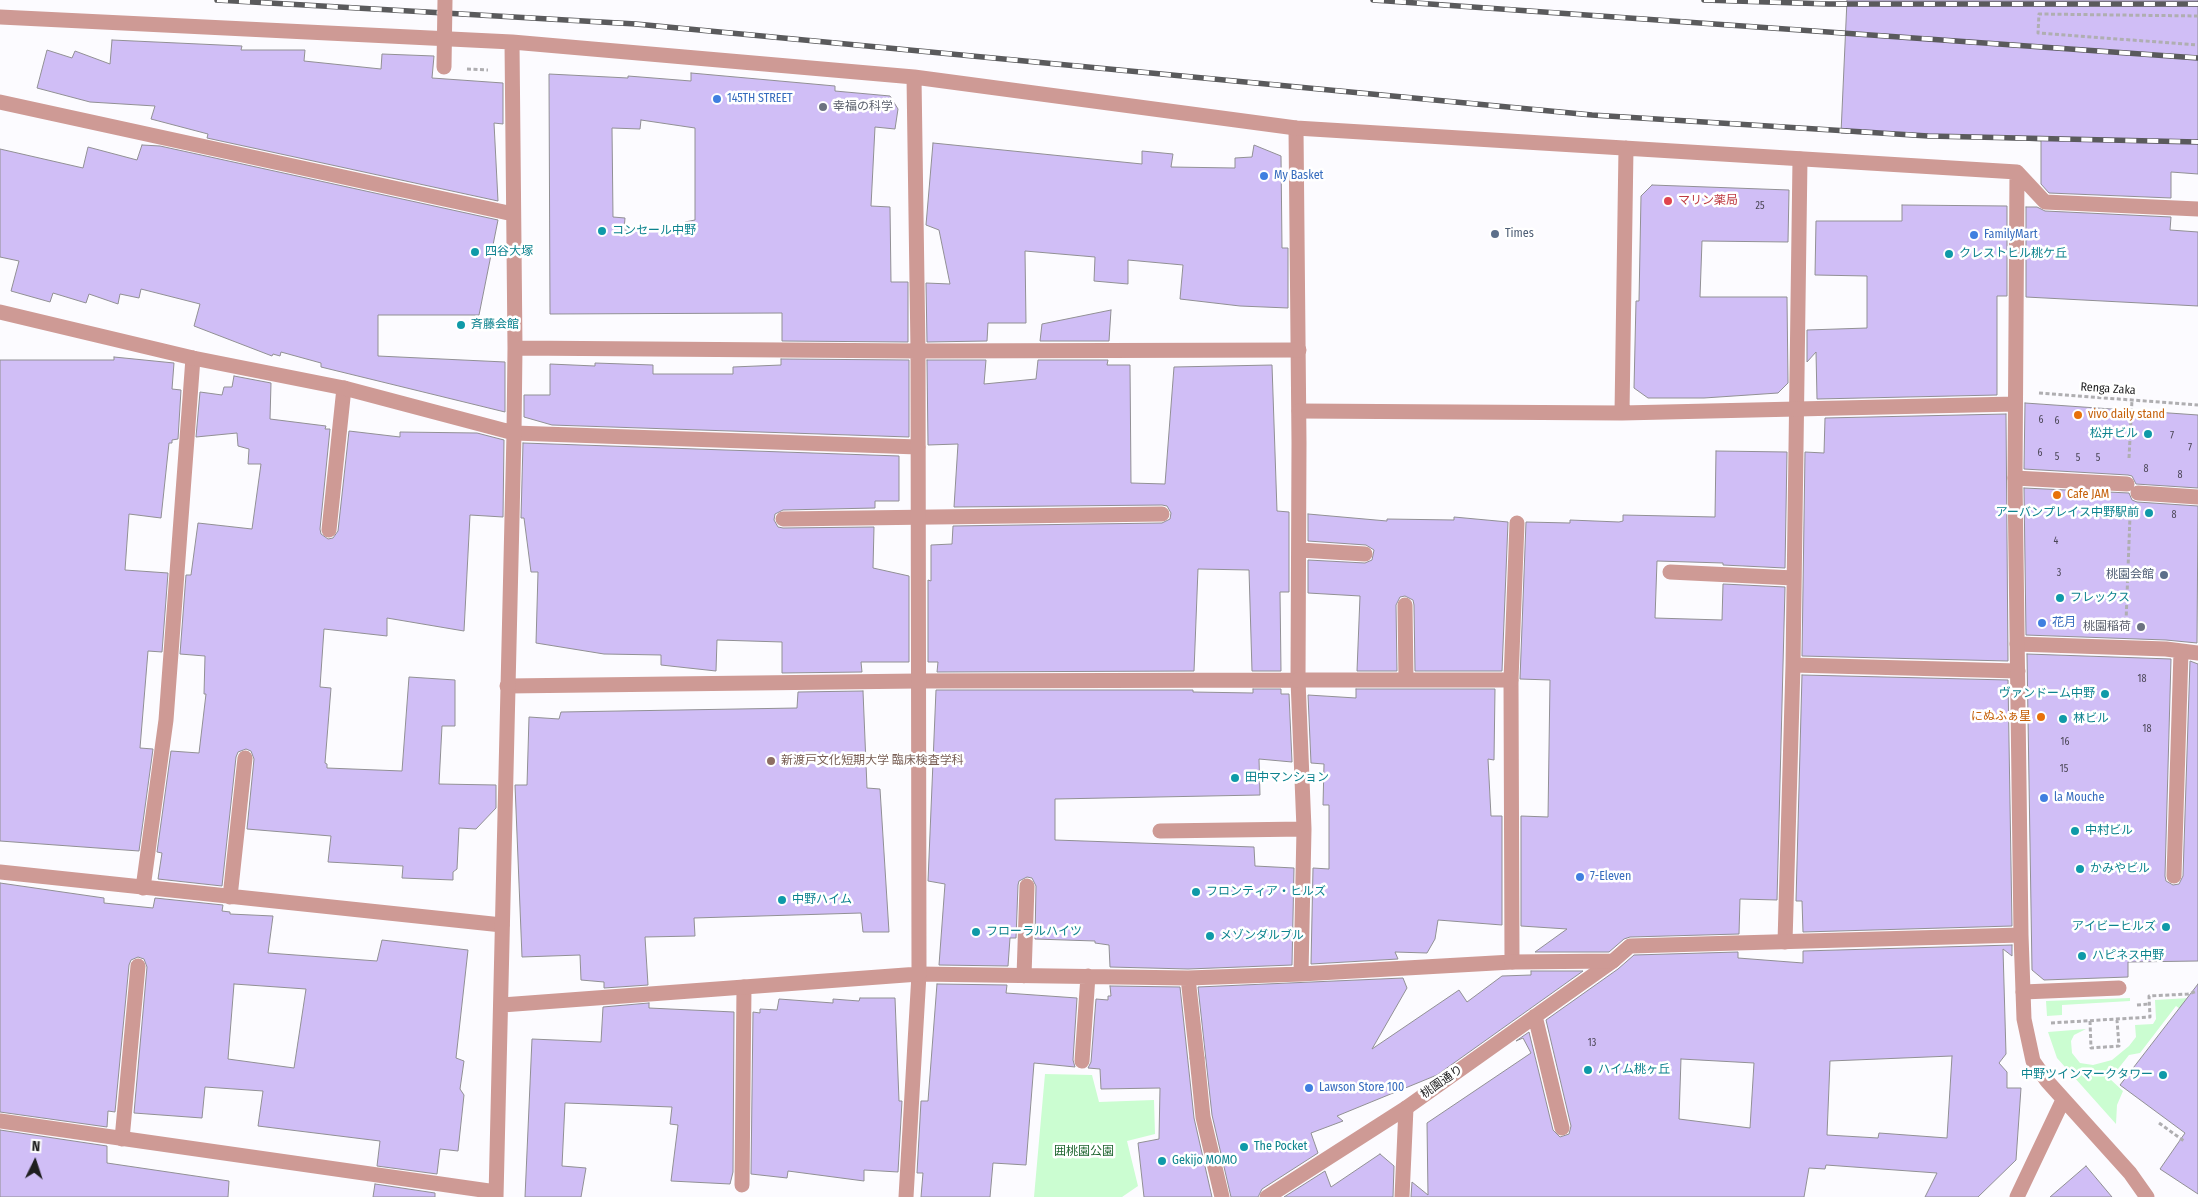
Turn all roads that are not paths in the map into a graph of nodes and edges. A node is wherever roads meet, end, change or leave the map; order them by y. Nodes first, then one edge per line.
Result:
1 (445, 0) edge
2 (0, 17) edge
3 (512, 42) junction
4 (444, 67) road end
5 (914, 77) junction
6 (0, 102) edge
7 (1296, 128) junction
8 (1626, 148) junction
9 (1800, 159) junction
10 (2016, 172) junction
11 (2198, 209) edge
12 (513, 214) junction
13 (0, 312) edge
14 (515, 348) junction
15 (1299, 350) junction
16 (918, 351) junction
17 (193, 358) junction
18 (344, 388) junction
19 (2016, 397) junction
20 (1796, 410) junction
21 (1299, 411) junction
22 (1622, 413) junction
23 (514, 433) junction
24 (918, 447) junction
25 (2015, 478) junction
26 (2198, 497) edge
27 (1162, 514) dead end
28 (918, 518) junction
29 (783, 519) dead end
30 (1516, 523) dead end
31 (329, 530) dead end
32 (1300, 550) junction
33 (1365, 554) dead end
34 (1670, 572) dead end
35 (1794, 578) junction
36 (1405, 605) dead end
37 (2017, 644) junction
38 (2181, 652) junction
39 (2198, 653) edge
40 (1793, 665) junction
41 (2018, 671) junction
42 (1406, 679) junction
43 (1298, 680) junction
44 (1511, 680) junction
45 (918, 681) junction
46 (507, 686) junction
47 (245, 758) dead end
48 (1304, 828) junction
49 (1160, 831) dead end
50 (0, 872) edge
51 (2174, 876) dead end
52 (1027, 886) dead end
53 (143, 888) junction
54 (230, 897) junction
55 (502, 925) junction
56 (2021, 934) junction
57 (1785, 942) junction
58 (1613, 961) junction
59 (1512, 962) junction
60 (138, 966) dead end
61 (919, 974) junction
62 (1301, 974) junction
63 (1024, 976) junction
64 (1088, 976) junction
65 (1188, 978) junction
66 (744, 987) junction
67 (2119, 988) dead end
68 (2023, 992) junction
69 (502, 1004) junction
70 (1536, 1016) junction
71 (1082, 1061) dead end
72 (2064, 1100) junction
73 (1406, 1108) junction
74 (0, 1121) edge
75 (1562, 1128) dead end
76 (122, 1139) junction
77 (742, 1185) dead end
78 (496, 1194) edge
79 (906, 1197) edge
80 (1222, 1197) edge
81 (1267, 1197) edge
82 (1402, 1197) edge
83 (2017, 1197) edge
84 (2147, 1197) edge

1 - 4 street, bridge
2 - 3 street
3 - 5 street
3 - 12 street
5 - 7 street
5 - 16 street
6 - 12 street
7 - 8 street
7 - 15 street
8 - 9 street
8 - 22 street
9 - 10 street
9 - 20 street
10 - 11 street
10 - 19 street
12 - 14 street
13 - 17 street
14 - 16 street
14 - 23 street
15 - 16 street
15 - 21 street
16 - 24 street
17 - 18 street
17 - 53 street
18 - 23 street
18 - 31 street
19 - 20 street
19 - 25 street
20 - 22 street
20 - 35 street
21 - 22 street
21 - 32 street
23 - 24 street
23 - 46 street
24 - 28 street
25 - 26 street
25 - 37 street
27 - 28 street
28 - 29 street
28 - 45 street
30 - 44 street
32 - 33 street
32 - 43 street
34 - 35 street
35 - 40 street
36 - 42 street
37 - 38 street
37 - 41 street
38 - 39 street
38 - 51 street
40 - 41 street
40 - 57 street
41 - 56 street
42 - 43 street
42 - 44 street
43 - 45 street
43 - 48 street
44 - 59 street
45 - 46 street
45 - 61 street
46 - 55 street
47 - 54 street
48 - 49 street
48 - 62 street
50 - 53 street
52 - 63 street
53 - 54 street
54 - 55 street
55 - 69 street
56 - 57 street, 桃園通り
56 - 68 street
57 - 58 street, 桃園通り
58 - 59 street
58 - 70 street, 桃園通り
59 - 62 street
60 - 76 street
61 - 63 street
61 - 66 street
61 - 79 street
62 - 65 street
63 - 64 street
64 - 65 street
64 - 71 street
65 - 80 street
66 - 69 street
66 - 77 street
67 - 68 street
68 - 72 street
69 - 78 street
70 - 73 street, 桃園通り
70 - 75 street
72 - 83 street
72 - 84 street
73 - 81 street, 桃園通り
73 - 82 street
74 - 76 street
76 - 78 street

